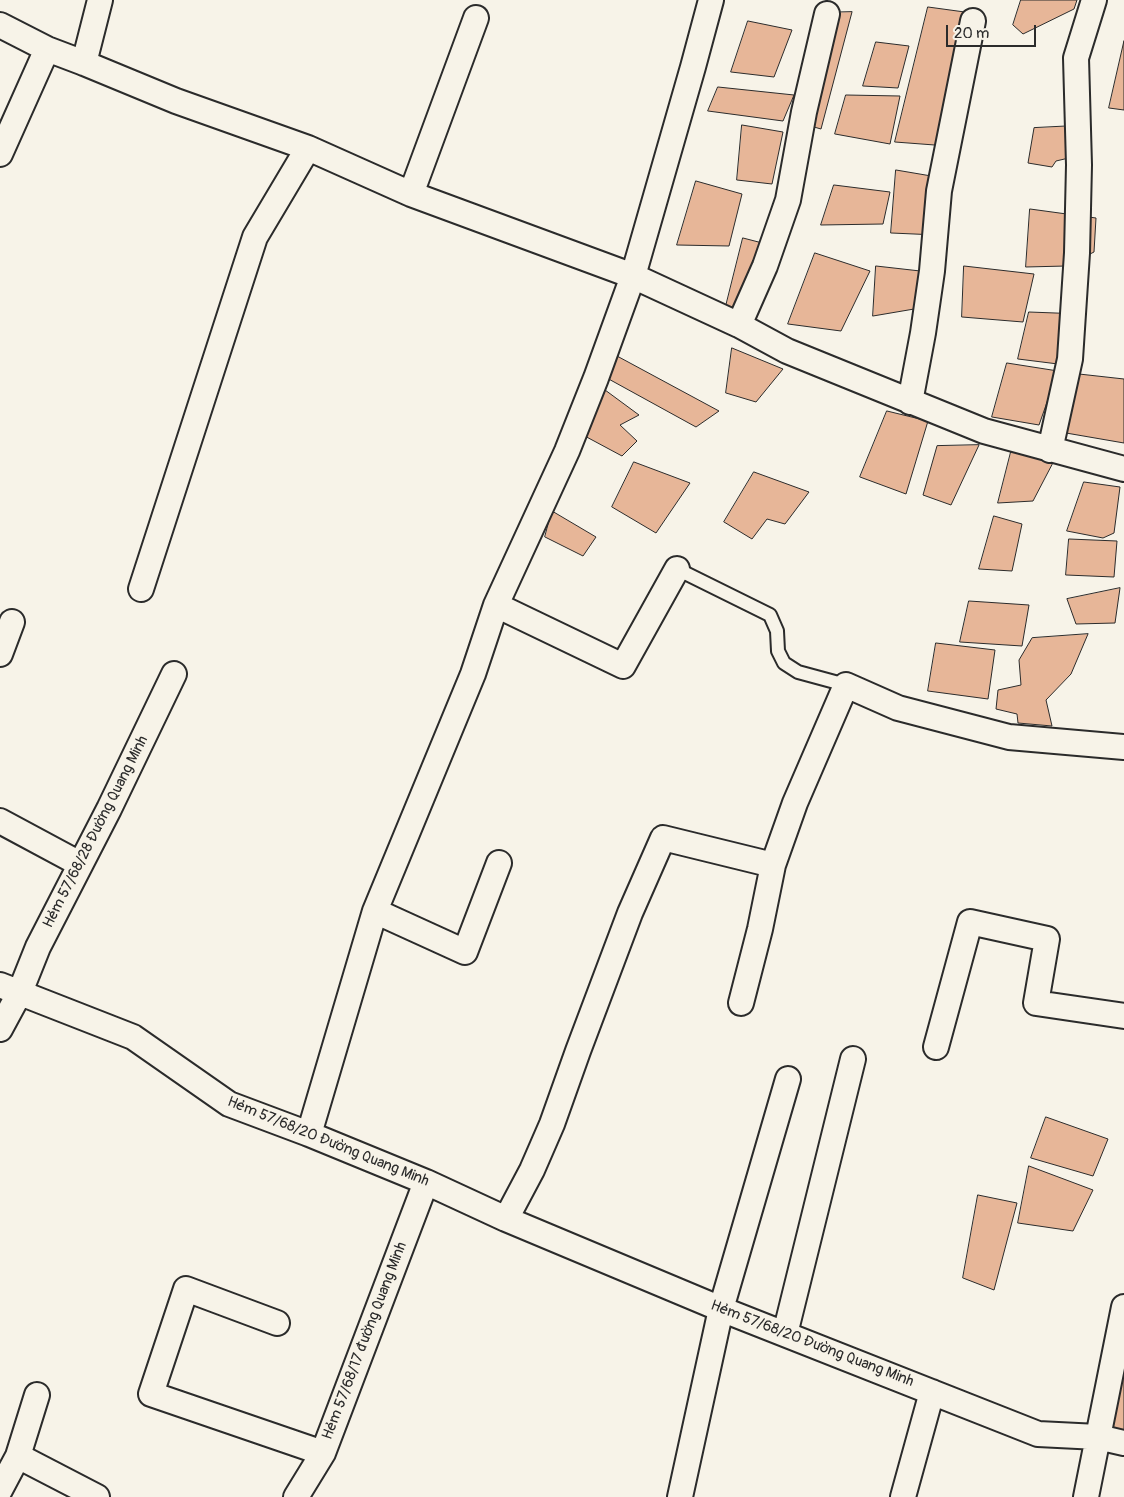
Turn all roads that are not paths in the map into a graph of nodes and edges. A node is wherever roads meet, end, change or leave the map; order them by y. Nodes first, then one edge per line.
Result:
1 (100, 0) edge
2 (711, 0) edge
3 (1094, 0) edge
4 (827, 14) dead end
5 (476, 18) dead end
6 (973, 21) dead end
7 (0, 26) edge
8 (47, 49) junction
9 (84, 63) junction
10 (308, 148) junction
11 (0, 154) edge
12 (411, 194) junction
13 (632, 276) junction
14 (739, 324) junction
15 (910, 402) junction
16 (1050, 450) junction
17 (1124, 469) edge
18 (677, 569) joint
19 (141, 589) dead end
20 (496, 605) junction
21 (12, 622) dead end
22 (0, 654) edge
23 (174, 674) dead end
24 (846, 684) junction
25 (1124, 747) edge
26 (0, 821) edge
27 (498, 863) dead end
28 (80, 864) junction
29 (773, 865) junction
30 (375, 912) junction
31 (10, 988) edge
32 (742, 1003) dead end
33 (1124, 1016) edge
34 (0, 1028) edge
35 (936, 1047) dead end
36 (853, 1059) dead end
37 (788, 1079) dead end
38 (309, 1134) junction
39 (426, 1182) junction
40 (506, 1219) junction
41 (1124, 1307) edge
42 (721, 1309) junction
43 (277, 1323) dead end
44 (785, 1334) junction
45 (932, 1392) junction
46 (37, 1395) dead end
47 (1098, 1437) junction
48 (1124, 1443) edge
49 (323, 1453) junction
50 (18, 1456) junction
51 (0, 1490) edge
52 (98, 1497) edge
53 (296, 1497) edge
54 (680, 1497) edge
55 (903, 1497) edge
56 (1086, 1497) edge

1 - 9 street
2 - 13 street
3 - 16 street
4 - 14 street
5 - 12 street
6 - 15 street
7 - 8 street
8 - 9 street
8 - 11 street
9 - 10 street
10 - 12 street
10 - 19 street
12 - 13 street
13 - 14 street
13 - 20 street
14 - 15 street
15 - 16 street
16 - 17 street
18 - 20 street
18 - 24 lane
20 - 30 street
21 - 22 street
23 - 28 street, Hẻm 57/68/28 Đường Quang Minh
24 - 25 street
24 - 29 street
26 - 28 street
27 - 30 street
28 - 31 street, Hẻm 57/68/28 Đường Quang Minh
29 - 32 street
29 - 40 street
30 - 38 street
31 - 34 street, Hẻm 57/68/28 Đường Quang Minh
31 - 38 street, Hẻm 57/68/20 Đường Quang Minh
33 - 35 street
36 - 44 street
37 - 42 street
38 - 39 street, Hẻm 57/68/20 Đường Quang Minh
39 - 40 street, Hẻm 57/68/20 Đường Quang Minh
39 - 49 street, Hẻm 57/68/17 đường Quang Minh
40 - 42 street, Hẻm 57/68/20 Đường Quang Minh
41 - 47 street
42 - 44 street, Hẻm 57/68/20 Đường Quang Minh
42 - 54 street
43 - 49 street
44 - 45 street, Hẻm 57/68/20 Đường Quang Minh
45 - 47 street, Hẻm 57/68/20 Đường Quang Minh
45 - 55 street
46 - 50 street
47 - 48 street, Hẻm 57/68/20 Đường Quang Minh
47 - 56 street
49 - 53 street, Hẻm 57/68/17 đường Quang Minh
50 - 51 street
50 - 52 street

